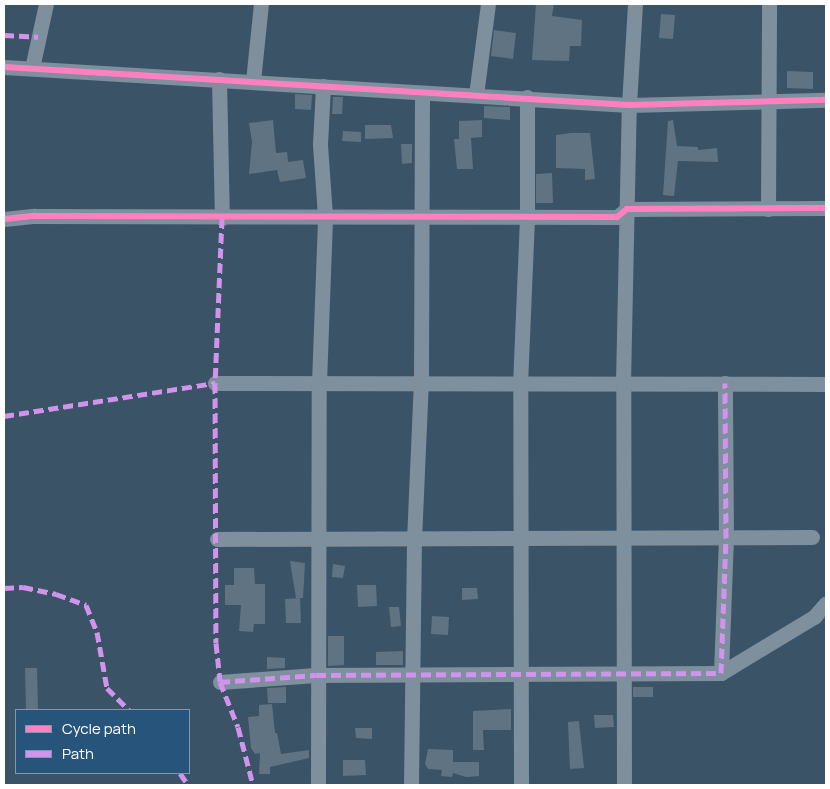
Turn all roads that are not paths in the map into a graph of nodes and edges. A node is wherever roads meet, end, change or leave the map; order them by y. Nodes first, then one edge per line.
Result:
1 (46, 4) edge
2 (261, 4) edge
3 (488, 4) edge
4 (635, 4) edge
5 (769, 4) edge
6 (4, 67) edge
7 (32, 68) junction
8 (219, 80) junction
9 (253, 81) junction
10 (323, 86) junction
11 (422, 93) junction
12 (476, 95) junction
13 (527, 98) junction
14 (768, 100) junction
15 (826, 100) edge
16 (629, 106) junction
17 (826, 208) edge
18 (627, 209) junction
19 (768, 209) junction
20 (325, 216) junction
21 (4, 218) edge
22 (222, 218) junction
23 (422, 218) junction
24 (526, 218) junction
25 (421, 381) junction
26 (215, 383) dead end
27 (319, 383) junction
28 (623, 383) junction
29 (725, 384) junction
30 (826, 384) edge
31 (520, 385) junction
32 (726, 538) junction
33 (812, 538) dead end
34 (217, 539) dead end
35 (520, 539) junction
36 (622, 539) junction
37 (318, 540) junction
38 (414, 540) junction
39 (826, 603) edge
40 (721, 673) junction
41 (316, 674) junction
42 (521, 674) junction
43 (412, 675) junction
44 (622, 675) junction
45 (220, 682) dead end
46 (318, 785) edge
47 (411, 785) edge
48 (522, 785) edge
49 (624, 785) edge

1 - 7 street
2 - 9 street
3 - 12 street
4 - 16 street
5 - 14 street
6 - 7 street
7 - 8 street
8 - 9 street
8 - 22 street
9 - 10 street
10 - 11 street
10 - 20 street
11 - 12 street
11 - 23 street
12 - 13 street
13 - 16 street
13 - 24 street
14 - 15 street
14 - 16 street
14 - 19 street
16 - 18 street
17 - 19 street
18 - 19 street
18 - 24 street
18 - 28 street
20 - 22 street
20 - 23 street
20 - 27 street
21 - 22 street
23 - 24 street
23 - 25 street
24 - 31 street
25 - 27 street
25 - 31 street
25 - 38 street
26 - 27 street
27 - 37 street
28 - 29 street
28 - 31 street
28 - 36 street
29 - 30 street
29 - 32 street
31 - 35 street
32 - 33 street
32 - 36 street
32 - 40 street
34 - 37 street
35 - 36 street
35 - 38 street
35 - 42 street
36 - 44 street
37 - 38 street
37 - 41 street
38 - 43 street
39 - 40 street
40 - 44 street
41 - 43 street
41 - 45 street
41 - 46 street
42 - 43 street
42 - 44 street
42 - 48 street
43 - 47 street
44 - 49 street

